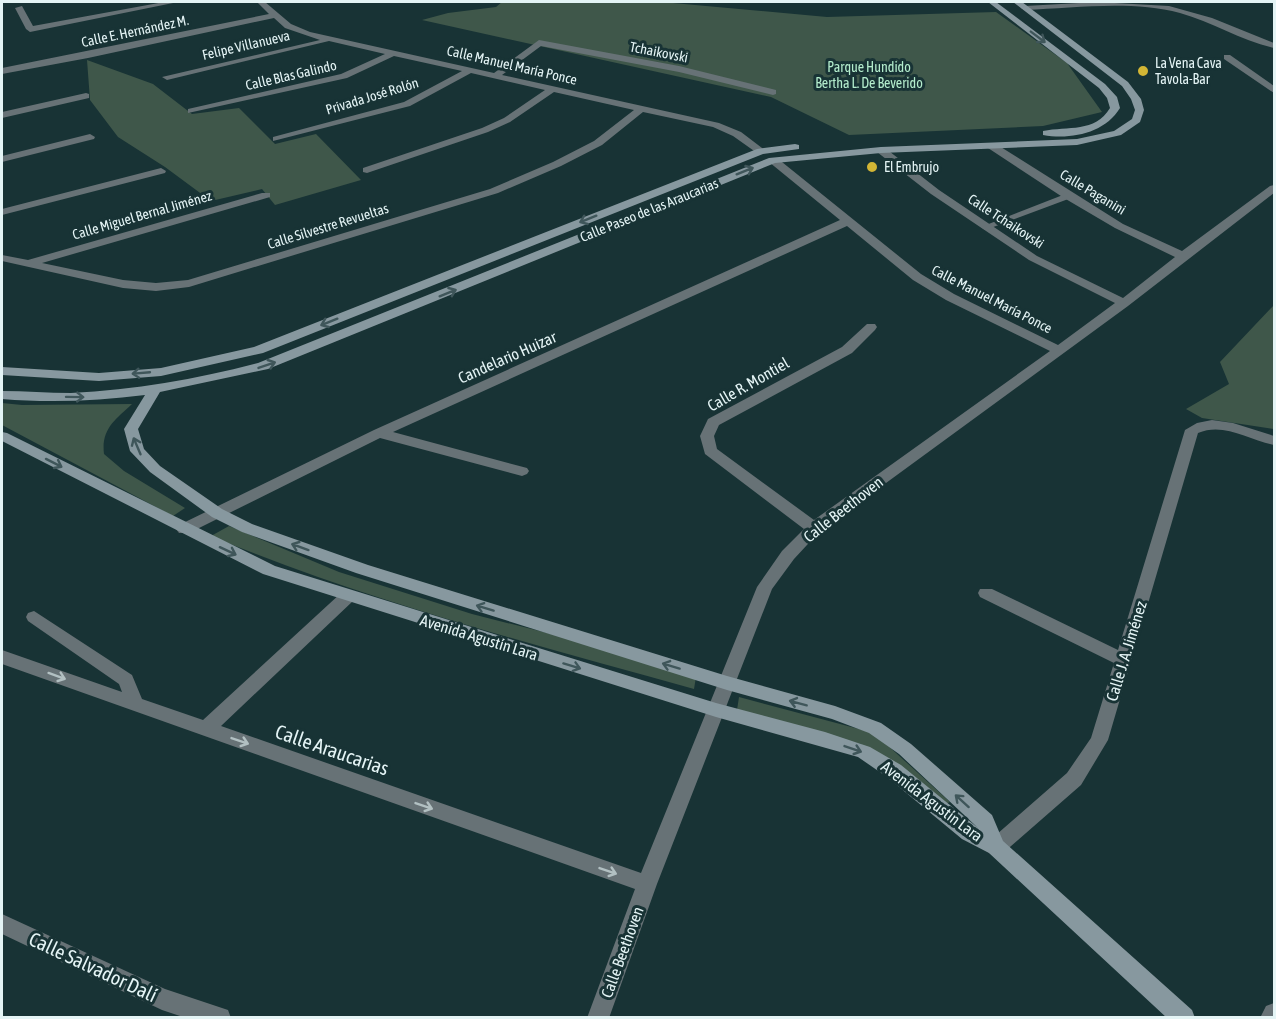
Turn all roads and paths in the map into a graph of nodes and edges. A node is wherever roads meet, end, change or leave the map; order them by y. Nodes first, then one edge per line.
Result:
1 (174, 2) edge
2 (265, 2) edge
3 (992, 2) edge
4 (1021, 5) edge
5 (19, 8) dead end
6 (274, 15) junction
7 (331, 39) junction
8 (1275, 46) edge
9 (393, 53) junction
10 (1227, 57) dead end
11 (470, 70) junction
12 (2, 71) edge
13 (495, 76) junction
14 (167, 77) dead end
15 (552, 89) junction
16 (1275, 90) edge
17 (773, 92) dead end
18 (86, 96) dead end
19 (642, 108) junction
20 (191, 111) dead end
21 (2, 115) edge
22 (90, 137) dead end
23 (277, 139) dead end
24 (992, 146) junction
25 (881, 150) junction
26 (761, 151) junction
27 (2, 159) edge
28 (773, 160) junction
29 (367, 170) dead end
30 (161, 171) dead end
31 (1275, 188) edge
32 (266, 195) dead end
33 (1068, 196) junction
34 (2, 212) edge
35 (846, 222) junction
36 (985, 227) junction
37 (1183, 256) junction
38 (2, 258) edge
39 (26, 264) junction
40 (1124, 303) junction
41 (360, 310) junction
42 (374, 323) junction
43 (871, 327) dead end
44 (1058, 350) junction
45 (2, 371) edge
46 (155, 390) junction
47 (2, 395) edge
48 (379, 433) junction
49 (2, 436) edge
50 (1275, 441) edge
51 (522, 471) dead end
52 (217, 513) junction
53 (814, 528) junction
54 (184, 529) junction
55 (986, 593) dead end
56 (347, 597) junction
57 (34, 617) dead end
58 (2, 657) edge
59 (1123, 660) junction
60 (727, 683) junction
61 (136, 705) junction
62 (716, 710) junction
63 (206, 729) junction
64 (996, 847) junction
65 (647, 884) junction
66 (2, 924) edge
67 (1275, 1014) edge
68 (220, 1017) edge
69 (598, 1017) edge
70 (1184, 1017) edge
71 (1271, 1017) edge

1 - 5 street
2 - 6 street, Calle Manuel María Ponce
3 -> 26 main road, Calle Paseo de las Araucarias
4 - 8 street
4 - 24 main road, Calle Paseo de las Araucarias
6 - 7 street, Calle Manuel María Ponce
6 - 12 street, Calle E. Hernández M.
7 - 9 street, Calle Manuel María Ponce
7 - 14 street, Felipe Villanueva
9 - 11 street, Calle Manuel María Ponce
9 - 20 street, Calle Blas Galindo
10 - 16 street
11 - 13 street, Calle Manuel María Ponce
11 - 23 street, Privada José Rolón
13 - 15 street, Calle Manuel María Ponce
13 - 17 street, Tchaikovski
15 - 19 street, Calle Manuel María Ponce
15 - 29 street
18 - 21 street
19 - 26 street, Calle Manuel María Ponce
19 - 39 street, Calle Silvestre Revueltas
22 - 27 street
24 - 25 main road, Calle Paseo de las Araucarias
24 - 33 street, Calle Paganini
25 - 28 main road, Calle Paseo de las Araucarias
25 - 36 street, Calle Tchaikovski
26 -> 41 main road, Calle Paseo de las Araucarias
28 - 35 street, Calle Manuel María Ponce
42 -> 28 main road, Calle Paseo de las Araucarias
30 - 34 street
31 - 37 street, Calle Beethoven
32 - 39 street, Calle Miguel Bernal Jiménez
33 - 36 lane
33 - 37 street, Calle Paganini
35 - 44 street, Calle Manuel María Ponce
35 - 48 street, Candelario Huizar
36 - 40 street, Calle Tchaikovski
37 - 40 street, Calle Beethoven
38 - 39 street, Calle Silvestre Revueltas
40 - 44 street, Calle Beethoven
41 - 42 main road
41 -> 45 main road, Calle Paseo de las Araucarias
46 -> 42 main road, Calle Paseo de las Araucarias
43 - 53 street, Calle R. Montiel
44 - 53 street, Calle Beethoven
47 -> 46 main road, Calle Paseo de las Araucarias
52 -> 46 main road, Avenida Agustín Lara
48 - 51 street
48 - 52 street, Candelario Huizar
49 -> 54 main road, Avenida Agustín Lara
50 - 59 street, Calle J. A. Jiménez
52 - 54 street, Candelario Huizar
60 -> 52 main road, Avenida Agustín Lara
53 - 60 street, Calle Beethoven
54 -> 56 main road, Avenida Agustín Lara
55 - 59 street
56 -> 62 main road, Avenida Agustín Lara
56 - 63 street
57 - 61 street
58 -> 61 street, Calle Araucarias
59 - 64 street, Calle J. A. Jiménez
60 - 62 street, Calle Beethoven
64 -> 60 main road, Avenida Agustín Lara
61 - 63 street, Calle Araucarias
62 -> 64 main road, Avenida Agustín Lara
62 - 65 street, Calle Beethoven
63 -> 65 street, Calle Araucarias
64 - 70 main road
65 - 69 street, Calle Beethoven
66 - 68 street, Calle Salvador Dalí
67 - 71 street

